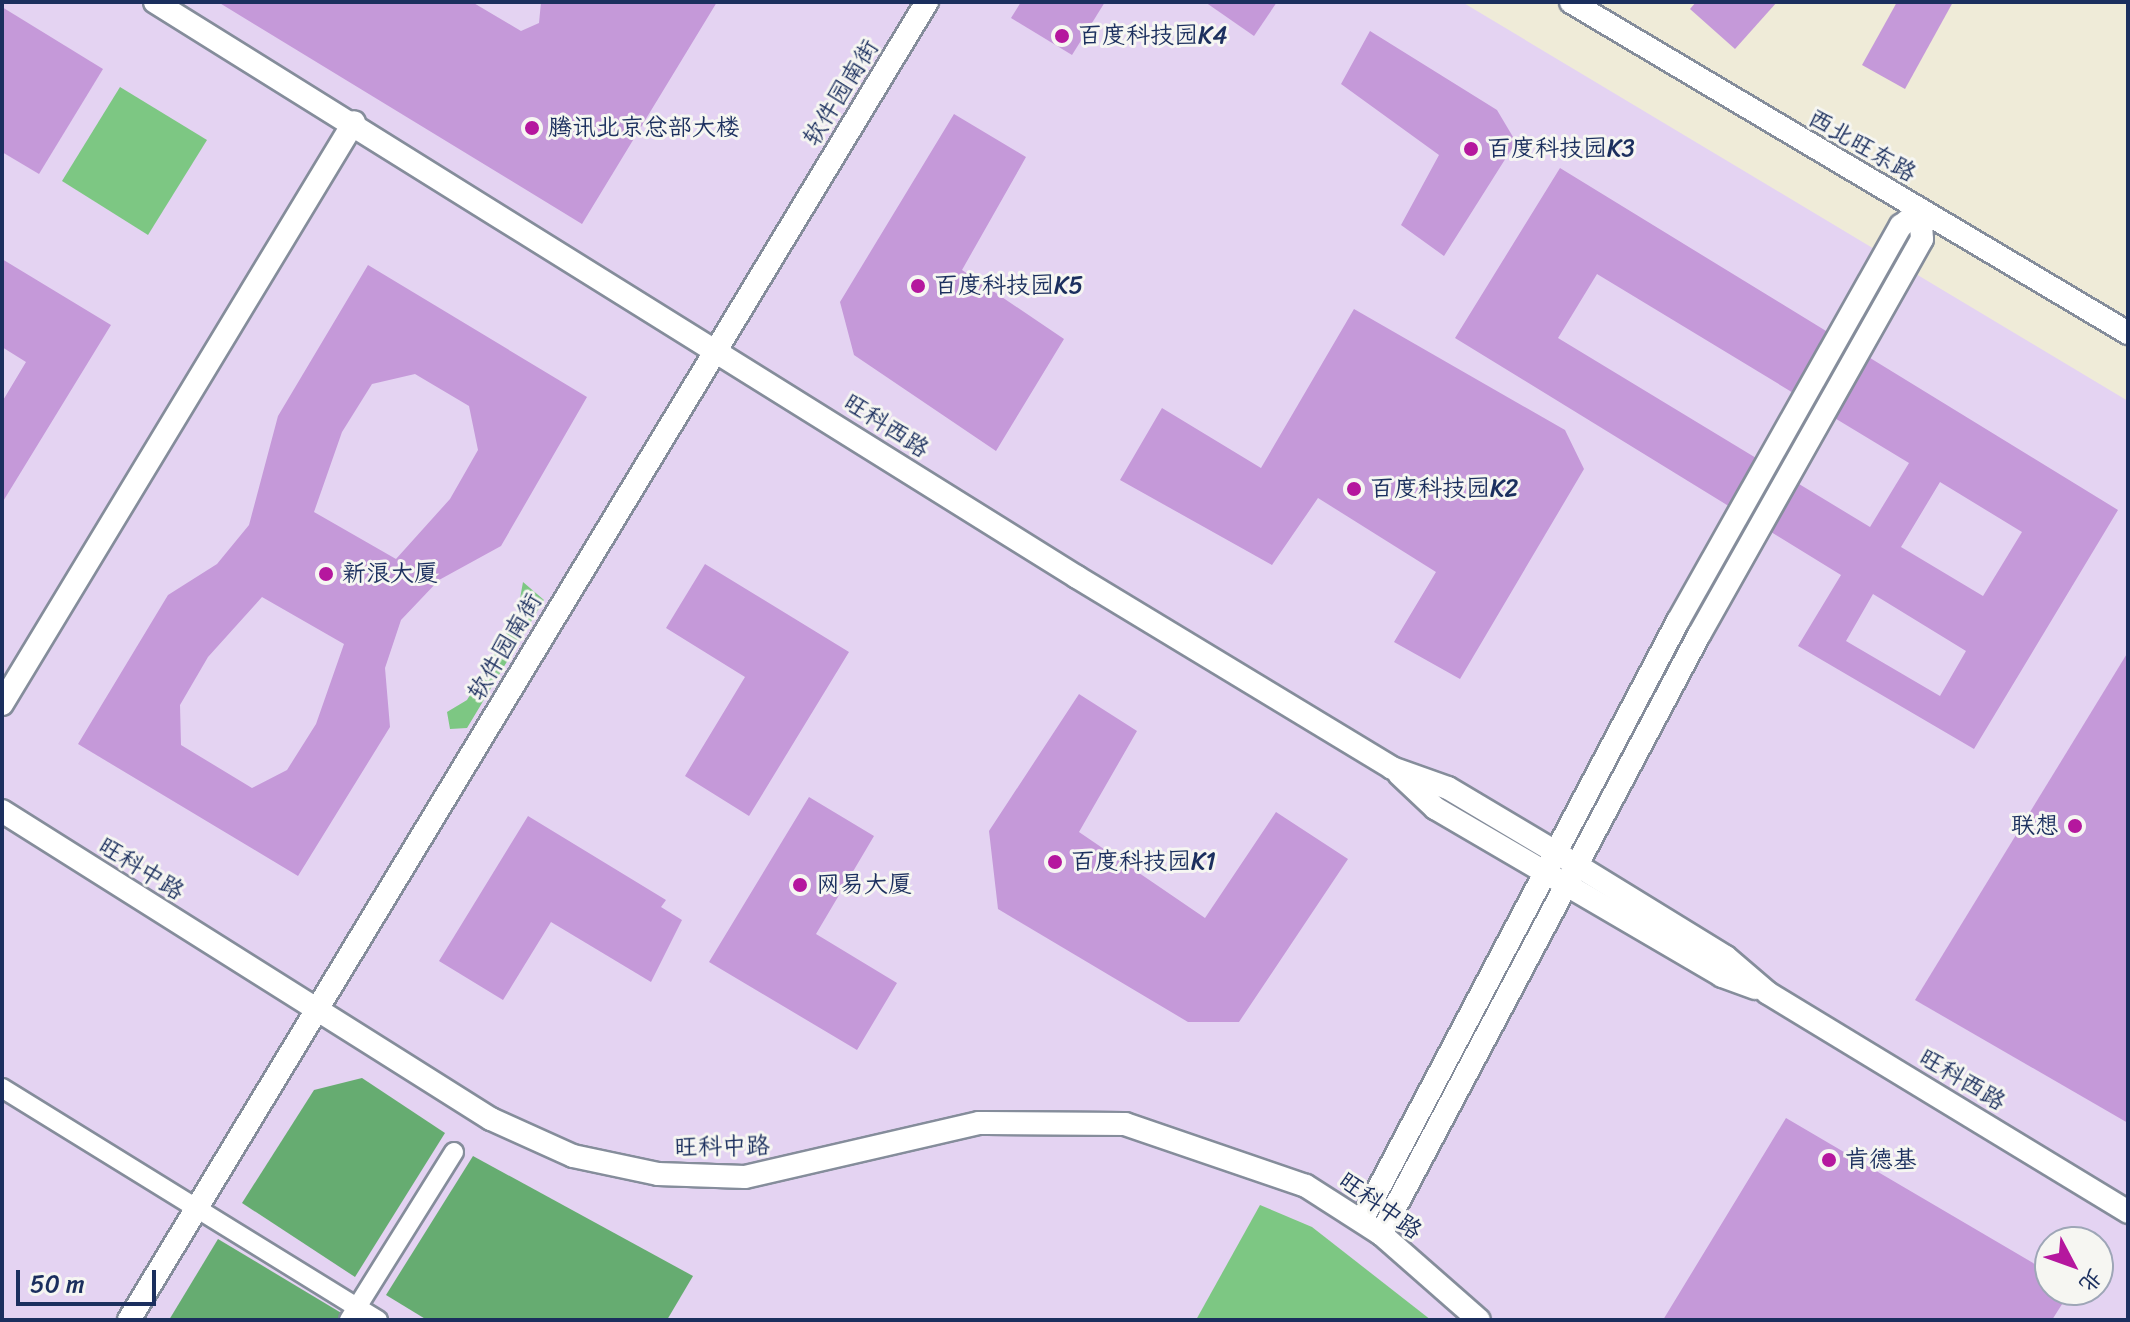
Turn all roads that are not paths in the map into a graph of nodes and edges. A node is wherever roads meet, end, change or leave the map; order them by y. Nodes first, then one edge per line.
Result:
1 (155, 2) edge
2 (927, 2) edge
3 (1571, 2) edge
4 (354, 122) junction
5 (1920, 210) junction
6 (2128, 333) edge
7 (716, 347) junction
8 (2, 704) edge
9 (1392, 768) junction
10 (2, 811) edge
11 (1557, 853) junction
12 (1546, 873) junction
13 (1572, 876) junction
14 (316, 1010) junction
15 (2, 1088) edge
16 (454, 1152) dead end
17 (197, 1207) junction
18 (2128, 1212) edge
19 (1362, 1220) junction
20 (1381, 1234) junction
21 (353, 1314) edge
22 (129, 1320) edge
23 (378, 1320) edge
24 (1479, 1320) edge

1 - 4 street, 旺科西路
2 - 7 street, 软件园南街
3 - 5 street, 西北旺东路
4 - 7 street, 旺科西路
4 - 8 street
5 - 6 street, 西北旺东路
5 - 11 street
5 - 13 street
7 - 9 street, 旺科西路
7 - 14 street, 软件园南街
9 - 11 street
9 - 12 street
10 - 14 street, 旺科中路
11 - 12 street
11 - 13 street
12 - 13 street
12 - 19 street
13 - 18 street, 旺科西路
13 - 20 street
14 - 17 street, 软件园南街
14 - 19 street, 旺科中路
15 - 17 street
16 - 21 street
17 - 21 street
17 - 22 street, 软件园南街
19 - 20 street, 旺科中路
20 - 24 street, 旺科中路
21 - 23 street

